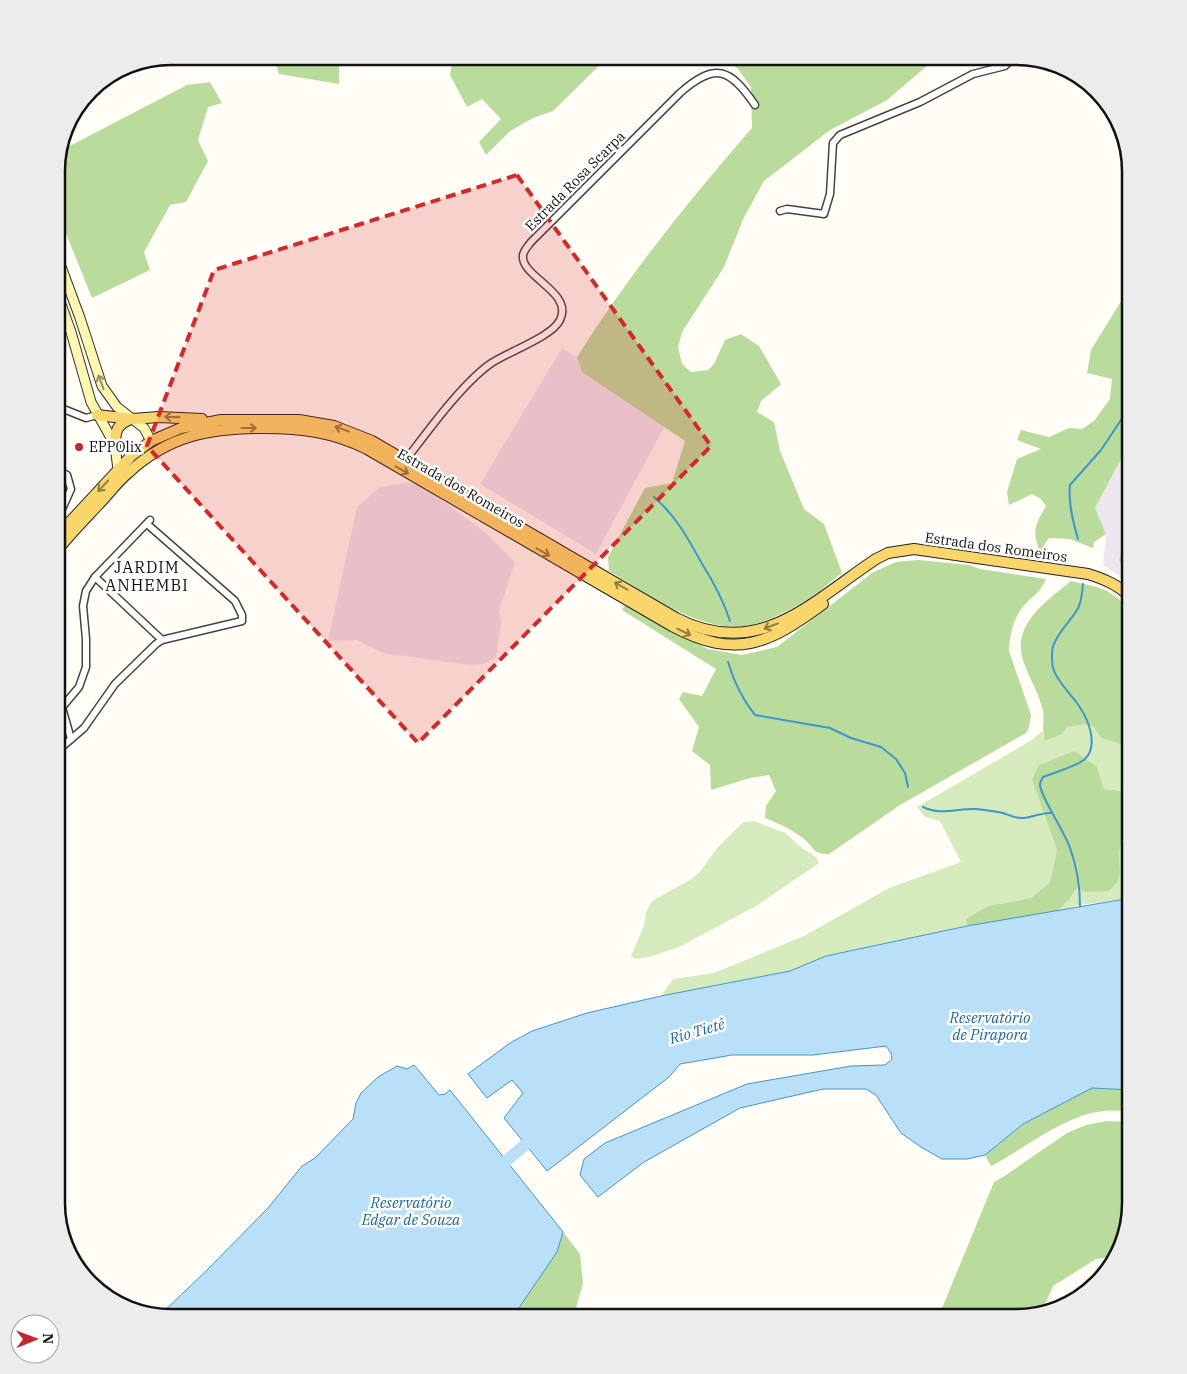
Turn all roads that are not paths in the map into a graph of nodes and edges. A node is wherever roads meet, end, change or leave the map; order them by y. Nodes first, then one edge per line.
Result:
1 (1006, 65) edge
2 (755, 105) dead end
3 (780, 211) dead end
4 (65, 277) edge
5 (65, 315) edge
6 (65, 410) edge
7 (97, 415) junction
8 (132, 419) junction
9 (221, 420) junction
10 (151, 441) junction
11 (115, 445) junction
12 (405, 461) junction
13 (123, 472) junction
14 (65, 474) edge
15 (65, 503) edge
16 (65, 528) edge
17 (65, 541) edge
18 (856, 573) junction
19 (95, 577) junction
20 (1122, 590) edge
21 (162, 640) junction
22 (65, 704) edge
23 (65, 714) edge
24 (71, 738) junction
25 (65, 744) edge

1 - 3 street
2 - 12 street, Estrada Rosa Scarpa
8 -> 4 street
5 - 7 street
6 - 7 street
7 - 8 main road
7 - 11 street
9 -> 8 main road
8 - 10 street
8 - 11 main road
9 - 10 main road, Estrada dos Romeiros
12 -> 9 main road, Estrada dos Romeiros
10 - 13 main road, Estrada dos Romeiros
11 - 13 street
18 -> 12 main road, Estrada dos Romeiros
13 -> 16 main road, Estrada dos Romeiros
13 - 17 main road, Estrada dos Romeiros
13 -> 18 main road, Estrada dos Romeiros
14 - 15 street
18 - 20 main road, Estrada dos Romeiros
19 - 21 street
19 - 21 street
19 - 22 street
21 - 24 street
23 - 24 street
24 - 25 street

